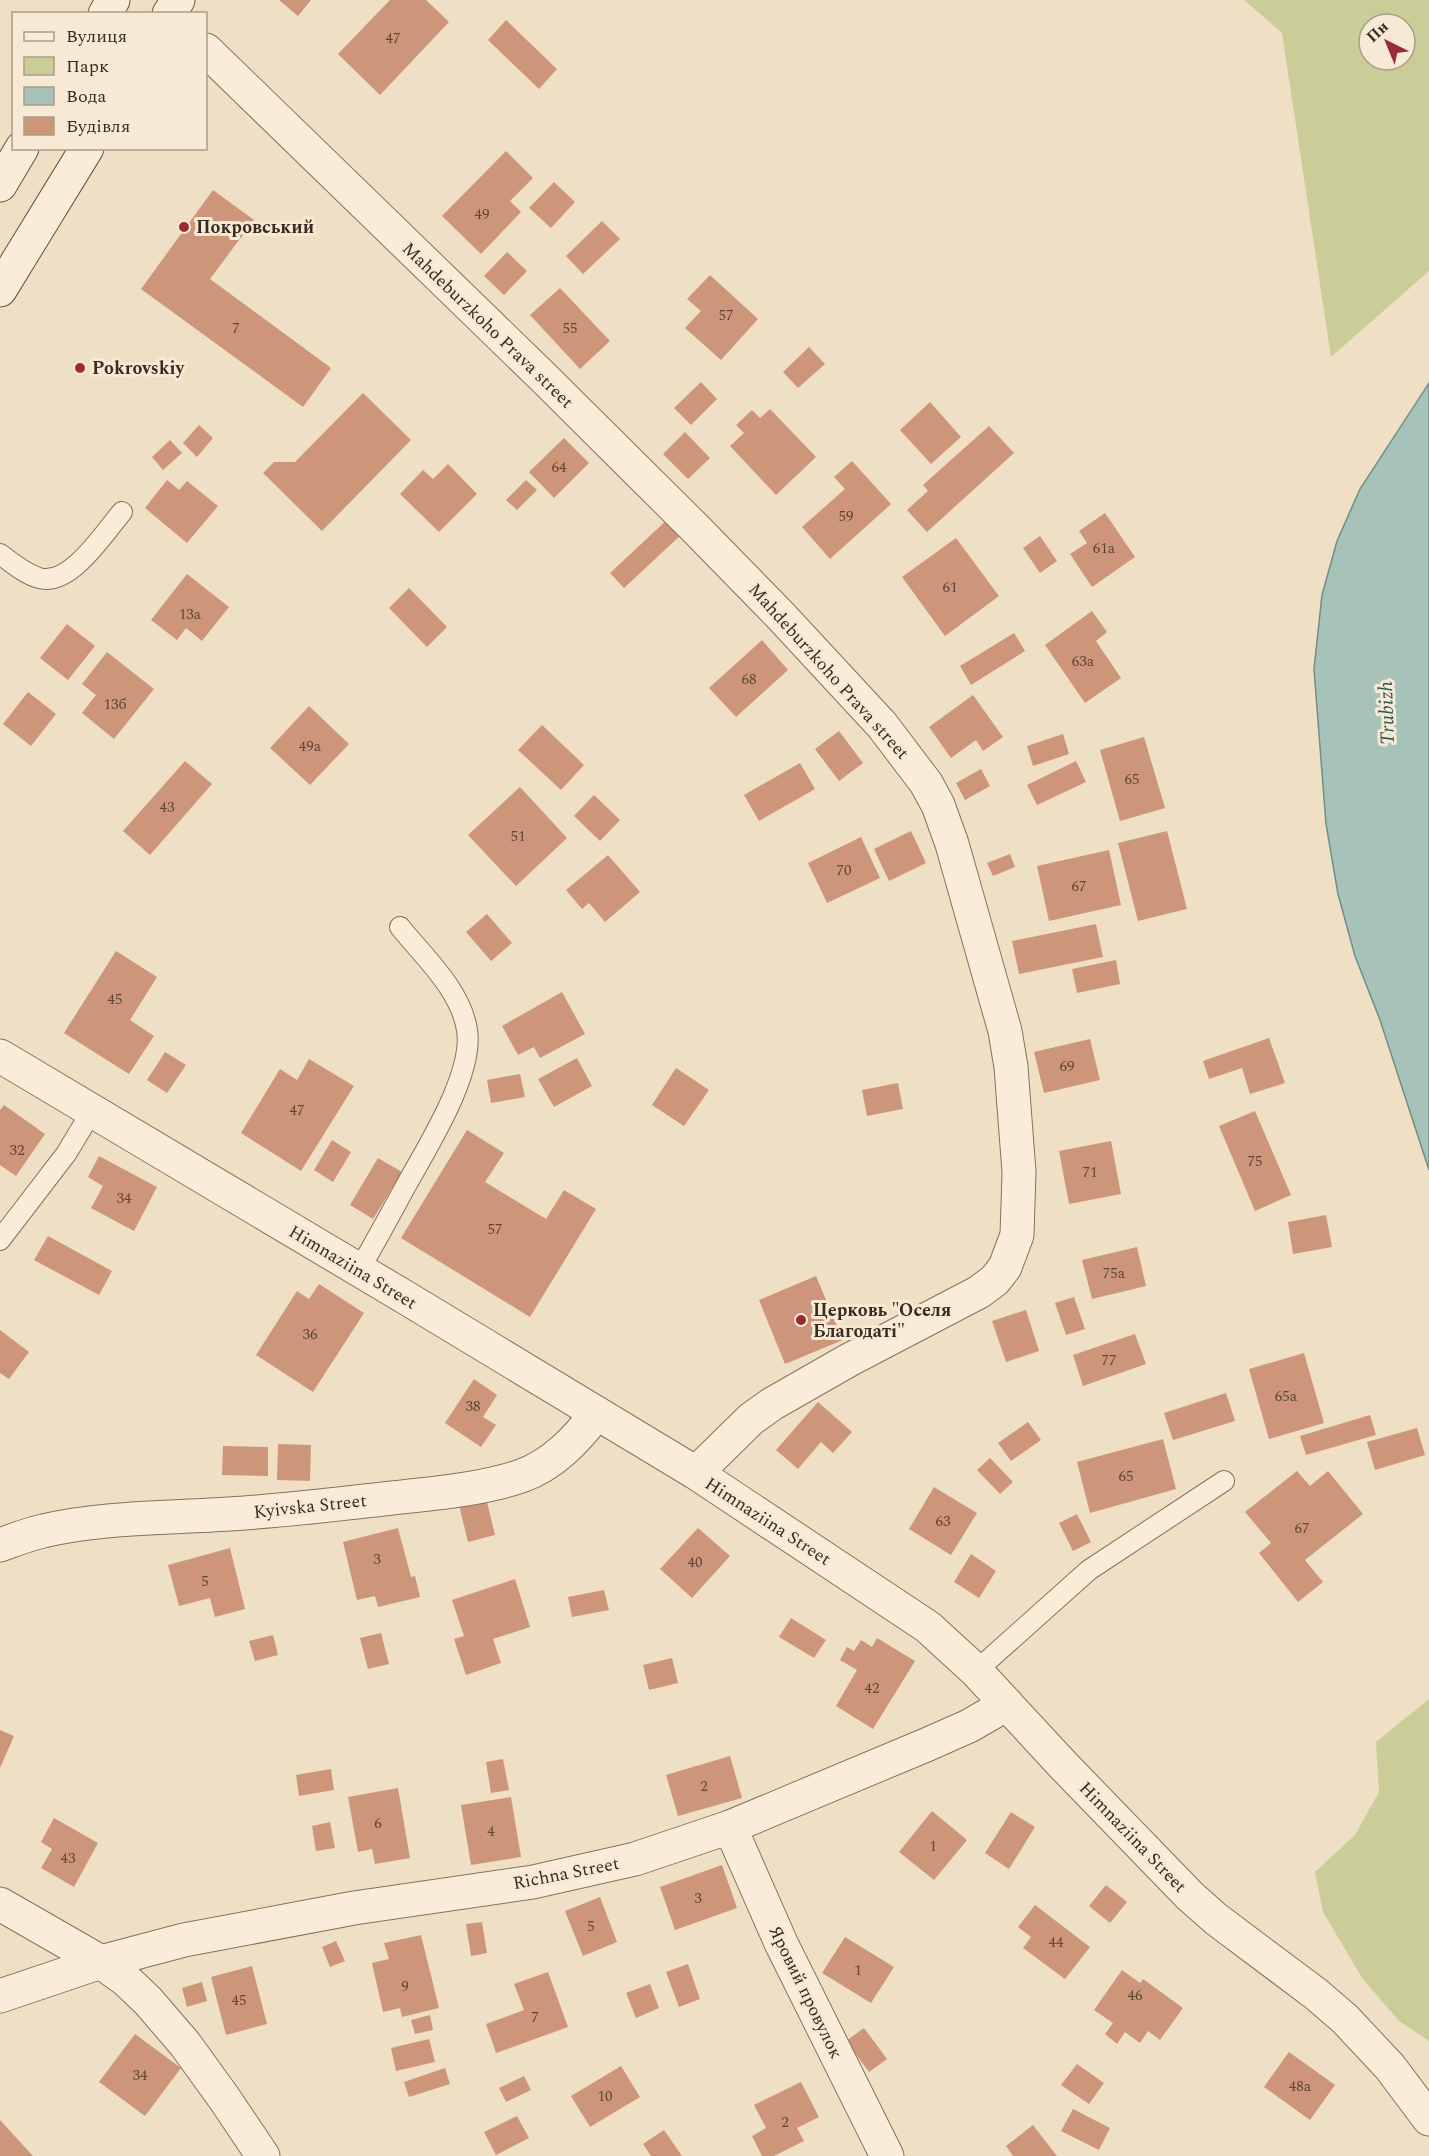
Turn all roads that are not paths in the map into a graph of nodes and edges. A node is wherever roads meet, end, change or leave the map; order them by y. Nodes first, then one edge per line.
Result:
1 (207, 51) edge
2 (21, 150) edge
3 (86, 150) edge
4 (0, 185) edge
5 (0, 290) edge
6 (122, 512) dead end
7 (0, 554) edge
8 (399, 927) dead end
9 (0, 1056) edge
10 (92, 1111) junction
11 (0, 1240) edge
12 (359, 1270) junction
13 (597, 1413) junction
14 (696, 1473) junction
15 (1224, 1481) dead end
16 (0, 1545) edge
17 (976, 1671) junction
18 (1007, 1704) junction
19 (730, 1827) junction
20 (0, 1904) edge
21 (101, 1962) junction
22 (0, 1996) edge
23 (1429, 2119) edge
24 (263, 2156) edge
25 (887, 2156) edge

1 - 14 street, Mahdeburzkoho Prava street
2 - 4 street
3 - 5 street
6 - 7 lane
8 - 12 lane
9 - 10 street, Himnaziina Street
10 - 11 lane
10 - 12 street, Himnaziina Street
12 - 13 street, Himnaziina Street
13 - 14 street, Himnaziina Street
13 - 16 street, Kyivska Street
14 - 17 street, Himnaziina Street
15 - 17 lane
17 - 18 street, Himnaziina Street
18 - 19 street, Richna Street
18 - 23 street, Himnaziina Street
19 - 21 street, Richna Street
19 - 25 street, Яровий провулок
20 - 21 street
21 - 22 street
21 - 24 street

